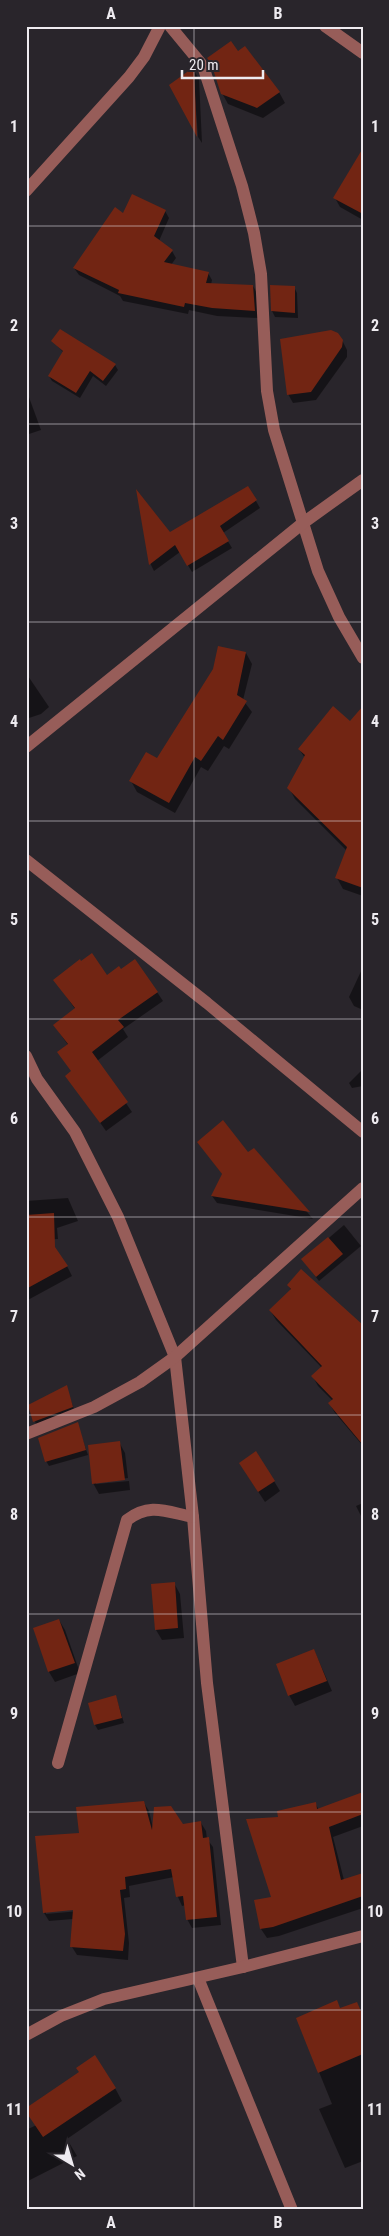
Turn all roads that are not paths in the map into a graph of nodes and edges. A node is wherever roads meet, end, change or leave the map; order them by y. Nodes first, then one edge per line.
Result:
1 (160, 26) edge
2 (170, 26) edge
3 (325, 26) edge
4 (363, 53) edge
5 (26, 191) edge
6 (363, 480) edge
7 (303, 523) junction
8 (363, 658) edge
9 (26, 747) edge
10 (26, 860) edge
11 (26, 1056) edge
12 (363, 1132) edge
13 (363, 1188) edge
14 (175, 1357) junction
15 (26, 1434) edge
16 (193, 1517) junction
17 (58, 1763) dead end
18 (363, 1936) edge
19 (243, 1967) junction
20 (198, 1978) junction
21 (26, 2035) edge
22 (292, 2210) edge

1 - 5 street
2 - 7 street
3 - 4 street
6 - 7 street
7 - 8 street
7 - 9 street
10 - 12 street
11 - 14 street
13 - 14 street
14 - 15 street
14 - 16 street
16 - 17 street
16 - 19 street
18 - 19 street
19 - 20 street
20 - 21 street
20 - 22 street

